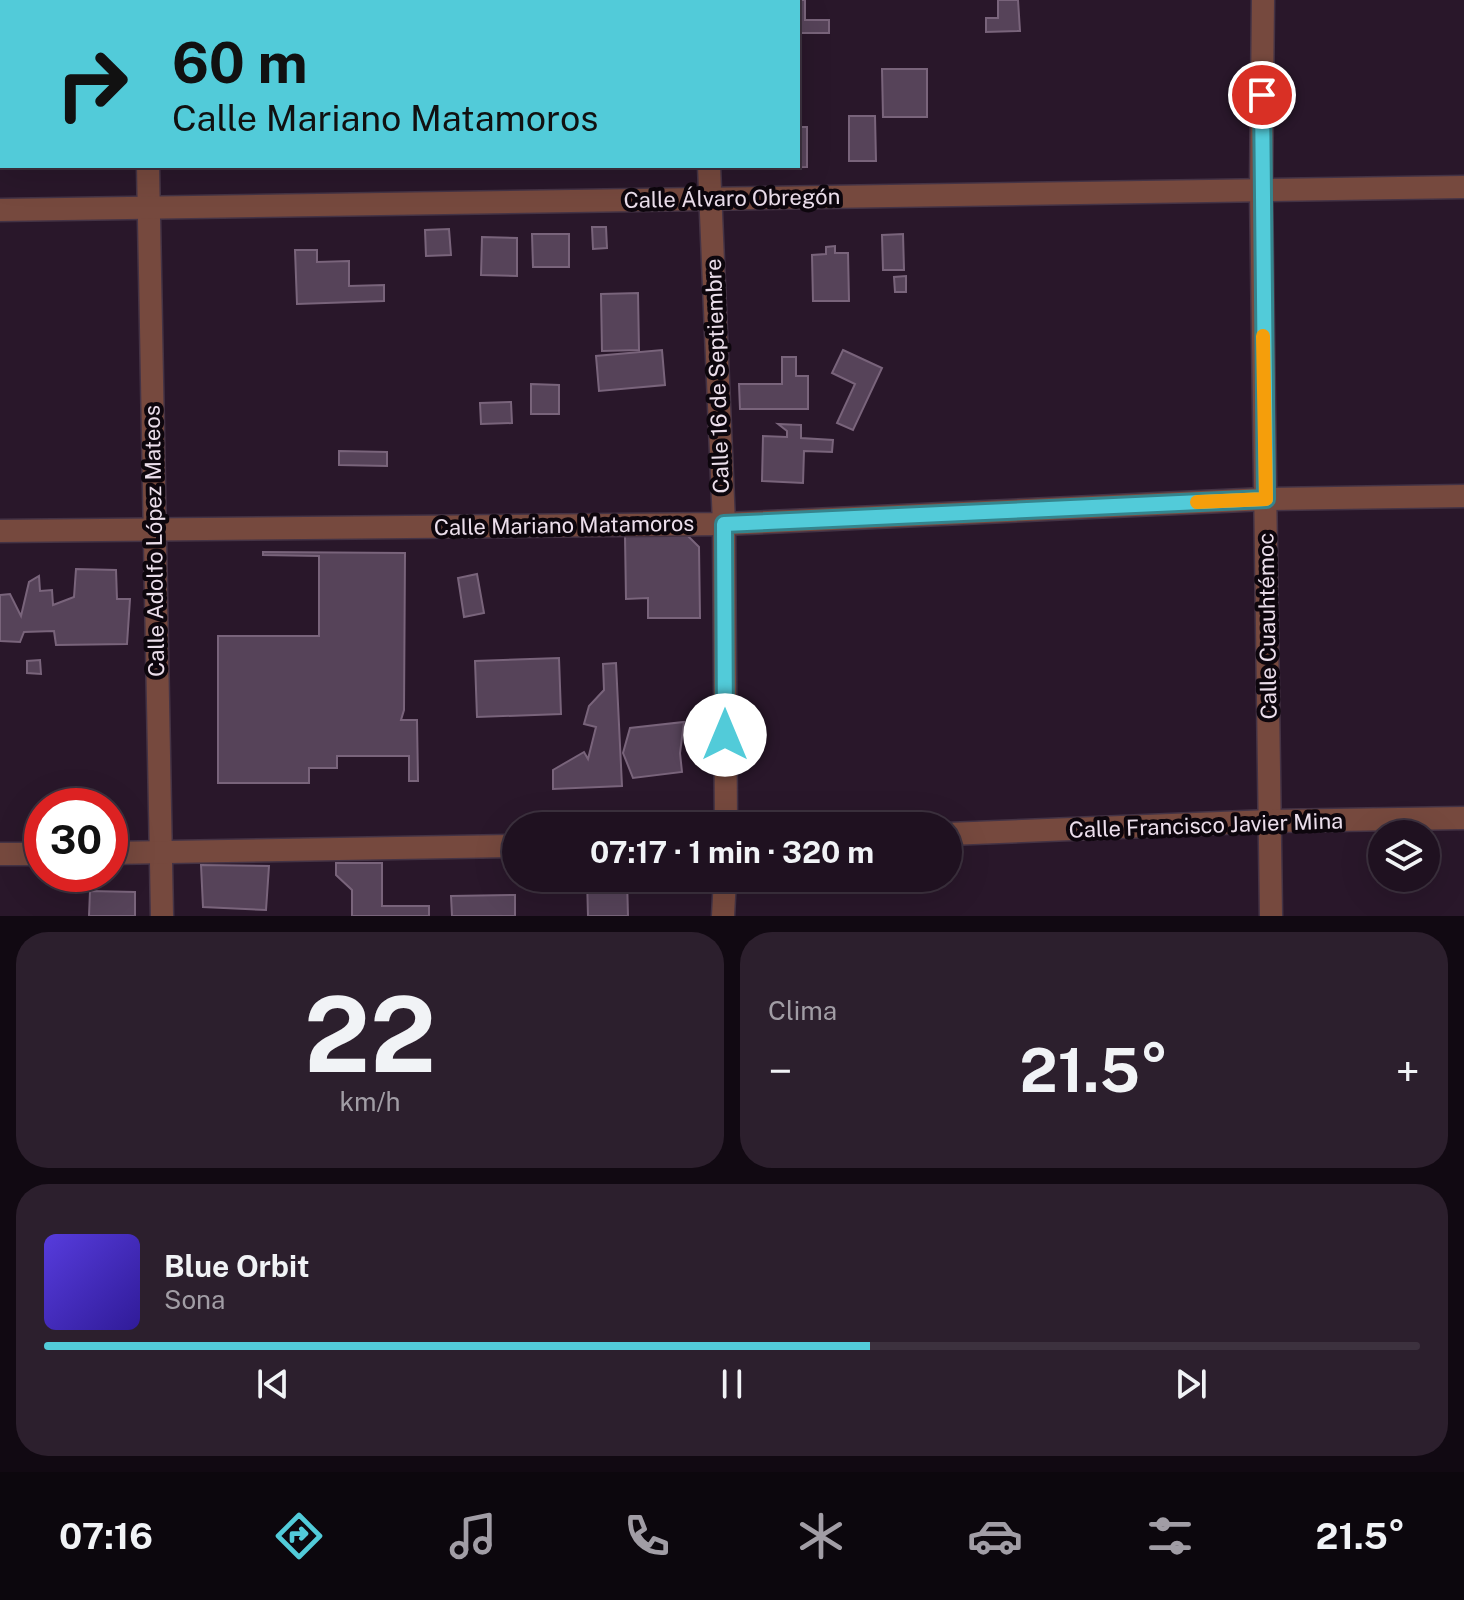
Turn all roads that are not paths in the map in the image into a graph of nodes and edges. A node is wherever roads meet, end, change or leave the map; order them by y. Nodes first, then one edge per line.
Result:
1 (1263, 0) edge
2 (148, 168) edge
3 (709, 168) edge
4 (1464, 187) edge
5 (1261, 190) junction
6 (710, 199) junction
7 (149, 208) junction
8 (0, 210) edge
9 (1464, 496) edge
10 (1266, 499) junction
11 (724, 524) junction
12 (153, 529) junction
13 (0, 531) edge
14 (726, 812) edge
15 (1464, 818) edge
16 (1270, 821) junction
17 (962, 833) edge
18 (502, 846) edge
19 (160, 852) junction
20 (128, 853) edge
21 (0, 854) edge
22 (24, 854) edge
23 (724, 892) edge
24 (162, 916) edge
25 (723, 916) edge
26 (1271, 916) edge

1 - 5 street, Calle Cuauhtémoc
2 - 7 street, Calle Adolfo López Mateos
3 - 6 street, Calle 16 de Septiembre
4 - 5 street, Calle Álvaro Obregón
5 - 6 street, Calle Álvaro Obregón
5 - 10 street, Calle Cuauhtémoc
6 - 7 street, Calle Álvaro Obregón
6 - 11 street, Calle 16 de Septiembre
7 - 8 street, Calle Álvaro Obregón
7 - 12 street, Calle Adolfo López Mateos
9 - 10 street, Calle Mariano Matamoros
10 - 11 street, Calle Mariano Matamoros
10 - 16 street, Calle Cuauhtémoc
11 - 12 street, Calle Mariano Matamoros
11 - 14 street, Calle 16 de Septiembre
12 - 13 street, Calle Mariano Matamoros
12 - 19 street, Calle Adolfo López Mateos
15 - 16 street, Calle Francisco Javier Mina
16 - 17 street, Calle Francisco Javier Mina
16 - 26 street, Calle Cuauhtémoc
18 - 19 street
19 - 20 street
19 - 24 street, Calle Adolfo López Mateos
21 - 22 street
23 - 25 street

